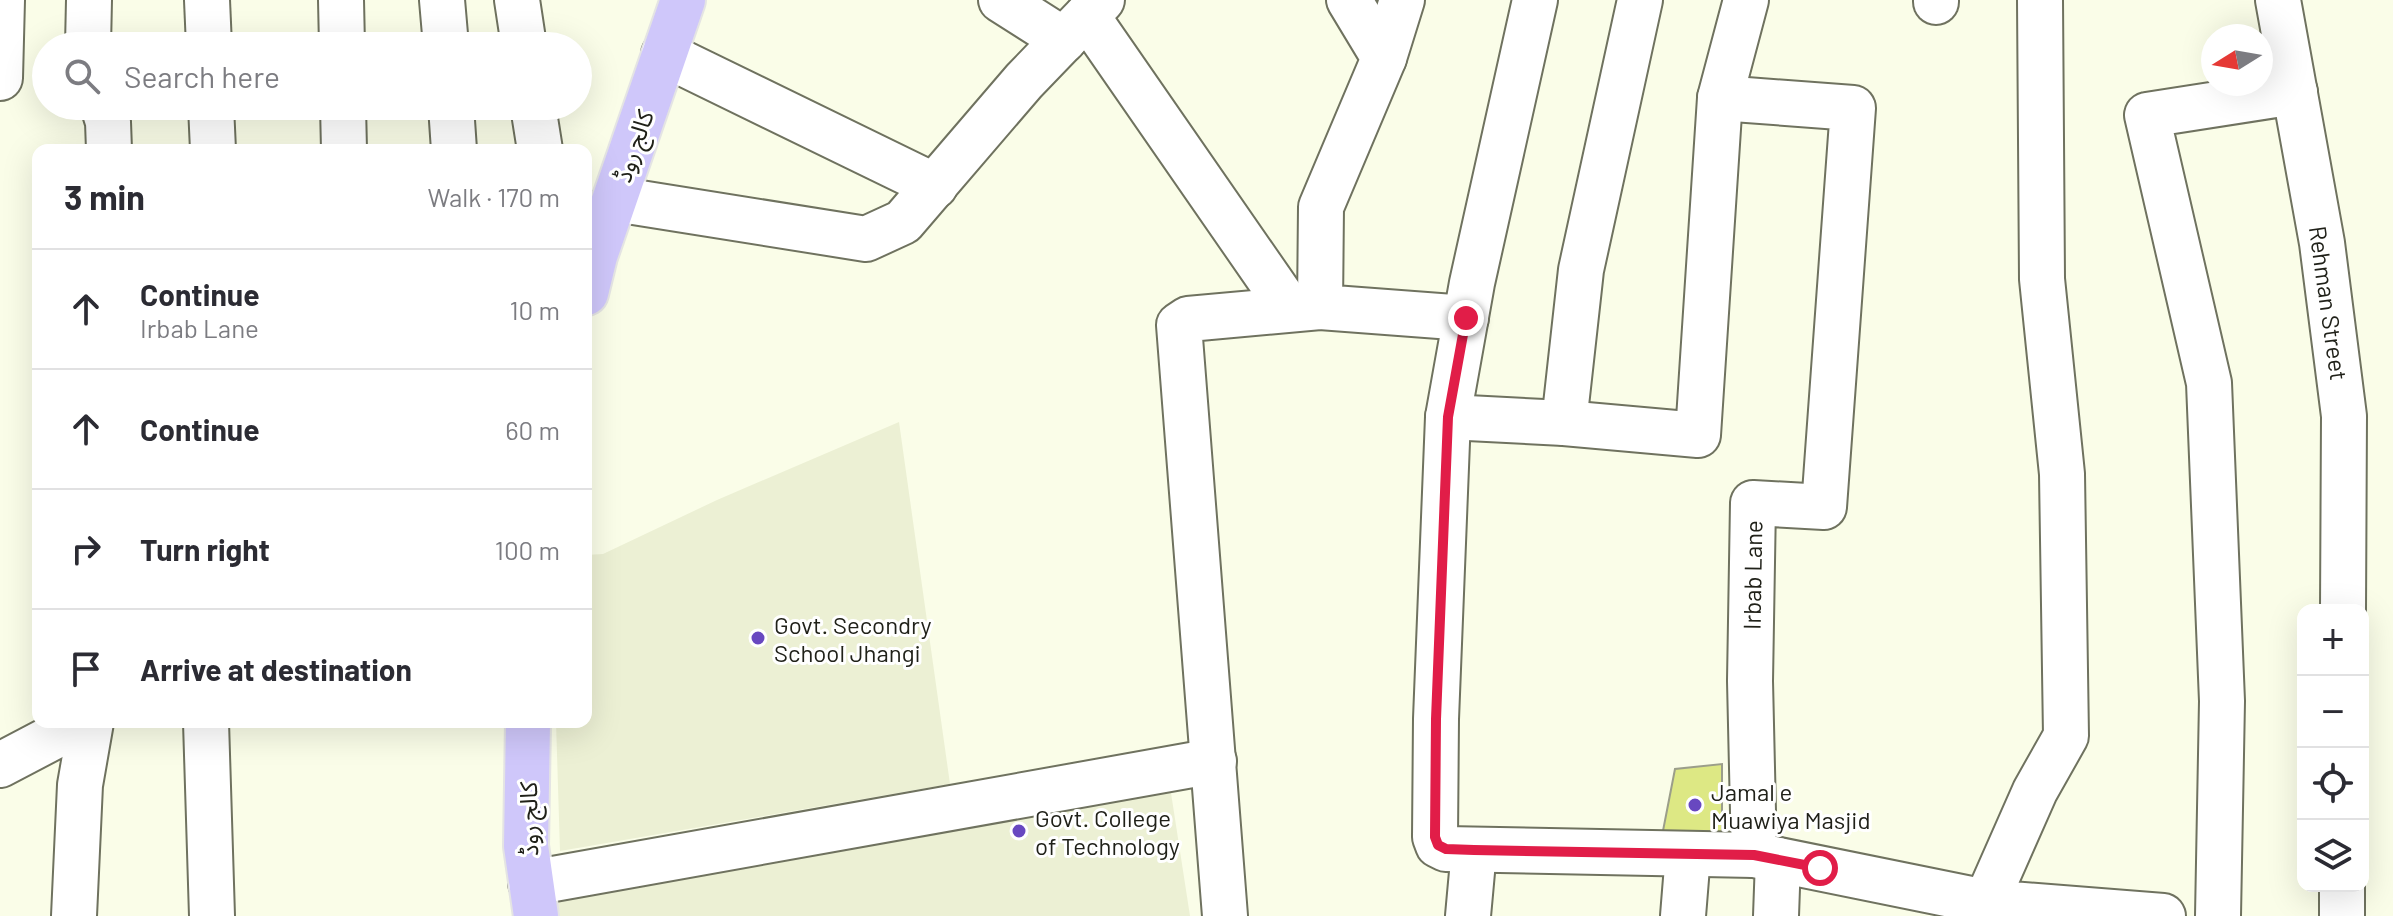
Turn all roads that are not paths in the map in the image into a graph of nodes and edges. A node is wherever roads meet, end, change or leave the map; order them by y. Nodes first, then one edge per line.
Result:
1 (2, 0) edge
2 (89, 0) edge
3 (207, 0) edge
4 (341, 0) edge
5 (442, 0) edge
6 (517, 0) edge
7 (683, 0) edge
8 (1001, 0) edge
9 (1349, 0) edge
10 (1402, 0) edge
11 (1535, 0) edge
12 (1640, 0) edge
13 (1746, 0) edge
14 (2040, 0) edge
15 (2278, 0) edge
16 (1085, 18) edge
17 (88, 32) edge
18 (208, 32) edge
19 (342, 32) edge
20 (445, 32) edge
21 (522, 32) edge
22 (664, 54) junction
23 (1384, 58) junction
24 (0, 78) edge
25 (2295, 92) junction
26 (1720, 98) junction
27 (107, 120) edge
28 (212, 120) edge
29 (343, 120) edge
30 (452, 120) edge
31 (535, 120) edge
32 (109, 144) edge
33 (213, 144) edge
34 (344, 144) edge
35 (454, 144) edge
36 (539, 144) edge
37 (935, 186) junction
38 (615, 199) junction
39 (592, 274) edge
40 (1305, 308) junction
41 (1466, 318) junction
42 (1448, 417) junction
43 (1564, 423) junction
44 (2343, 604) edge
45 (71, 728) edge
46 (90, 728) edge
47 (206, 728) edge
48 (528, 728) edge
49 (1214, 761) junction
50 (0, 765) edge
51 (1474, 850) junction
52 (1688, 854) junction
53 (1766, 858) junction
54 (2342, 892) edge
55 (534, 900) edge
56 (1983, 909) edge
57 (74, 916) edge
58 (212, 916) edge
59 (1225, 916) edge
60 (1468, 916) edge
61 (1683, 916) edge
62 (1776, 916) edge
63 (2163, 916) edge
64 (2218, 916) edge
65 (2342, 916) edge

1 - 24 street
2 - 17 street
3 - 18 street
4 - 19 street
5 - 20 street
6 - 21 street
7 - 22 main road, کالج روڈ
8 - 16 street
9 - 23 street
10 - 23 street
11 - 41 street
12 - 43 street
13 - 26 street
14 - 56 street
15 - 25 street, Rehman Street
16 - 37 street
16 - 40 street
22 - 37 street
22 - 38 main road, کالج روڈ
23 - 40 street
25 - 44 street, Rehman Street
25 - 64 street
26 - 43 street
26 - 53 street, Irbab Lane
27 - 32 street
28 - 33 street
29 - 34 street
30 - 35 street
31 - 36 street
37 - 38 street
38 - 39 main road, کالج روڈ
40 - 41 street
40 - 49 street
41 - 42 street
42 - 43 street
42 - 51 street
45 - 50 street
46 - 57 street
47 - 58 street
48 - 55 main road, کالج روڈ
49 - 55 street
49 - 59 street
51 - 52 street
51 - 60 street
52 - 53 street
52 - 61 street
53 - 56 street
53 - 62 street
54 - 65 street
56 - 63 street

